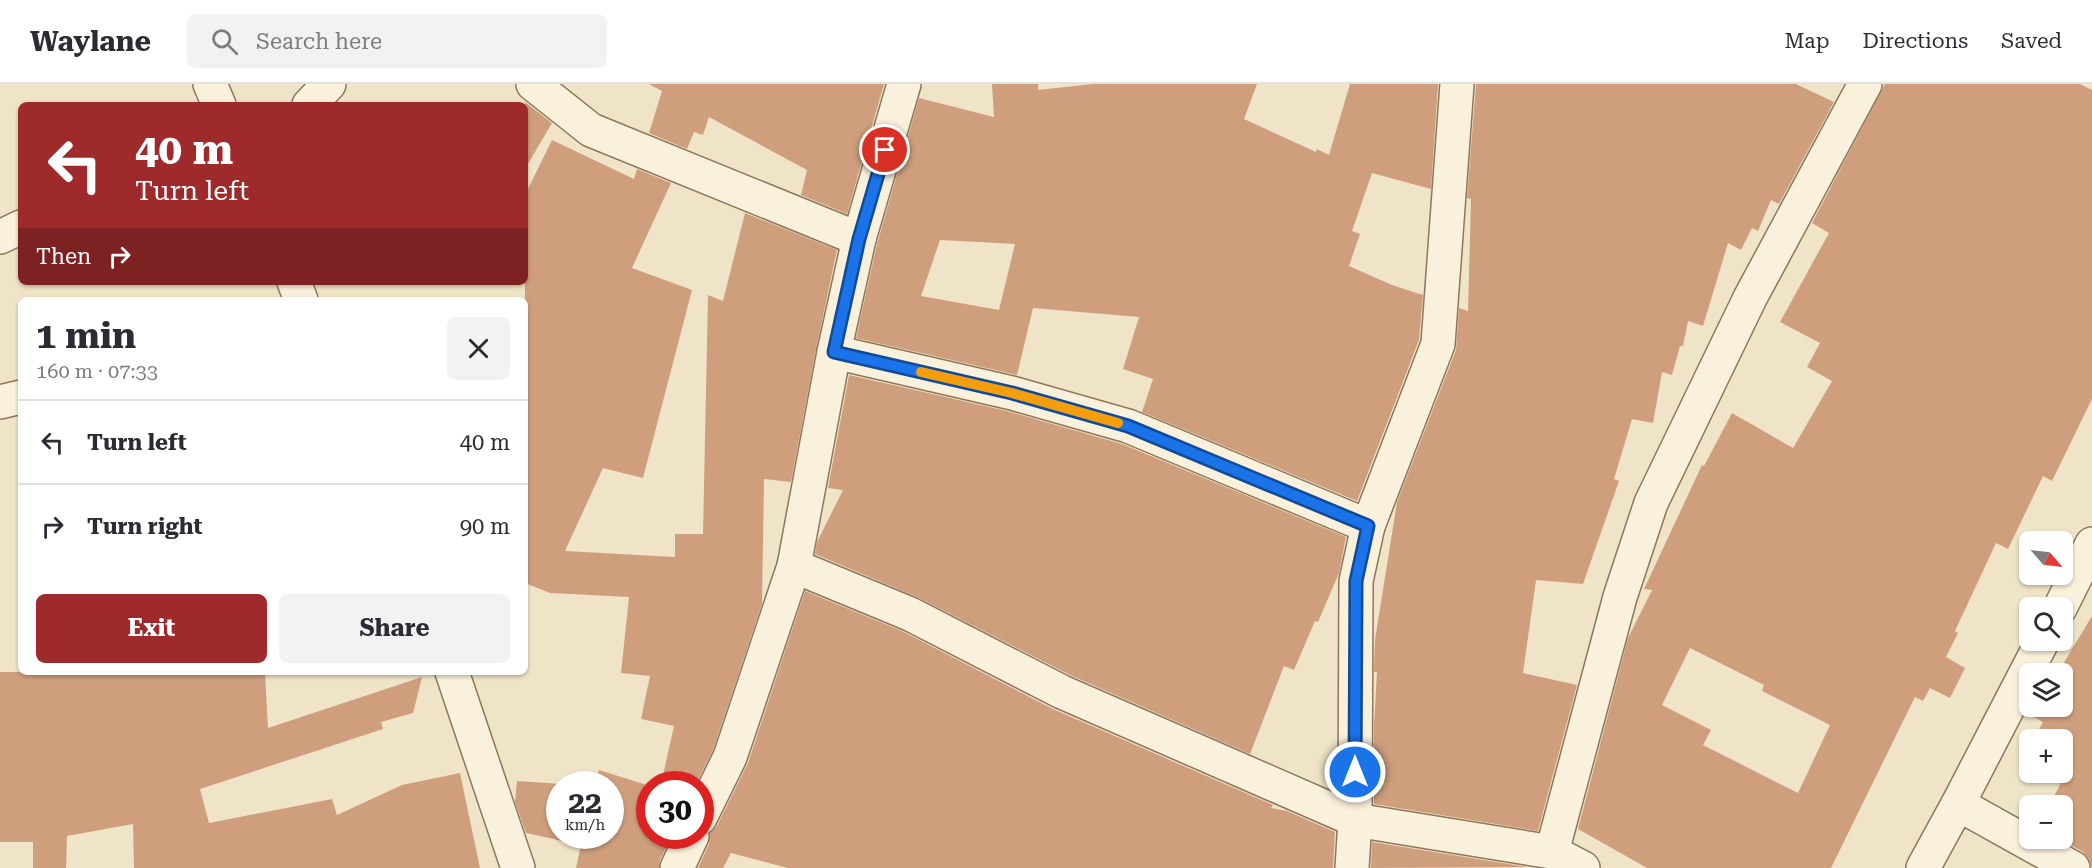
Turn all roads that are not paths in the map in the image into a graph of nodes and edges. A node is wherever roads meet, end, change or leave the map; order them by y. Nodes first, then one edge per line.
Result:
1 (210, 84) edge
2 (329, 84) edge
3 (533, 84) edge
4 (904, 84) edge
5 (1457, 84) edge
6 (1865, 84) edge
7 (218, 102) edge
8 (312, 102) edge
9 (18, 228) edge
10 (0, 237) edge
11 (859, 239) junction
12 (834, 352) junction
13 (18, 398) edge
14 (0, 402) edge
15 (1368, 526) junction
16 (2092, 544) edge
17 (794, 566) junction
18 (2066, 597) edge
19 (2037, 651) edge
20 (453, 675) edge
21 (714, 791) edge
22 (1958, 804) junction
23 (1354, 820) junction
24 (686, 849) edge
25 (1552, 852) junction
26 (518, 868) edge
27 (676, 868) edge
28 (1352, 868) edge
29 (1583, 868) edge
30 (1923, 868) edge
31 (2073, 868) edge

1 - 7 street
2 - 8 street
3 - 11 street
4 - 11 street
5 - 15 street
6 - 25 street
9 - 10 street
11 - 12 street
12 - 15 street
12 - 17 street
13 - 14 street
15 - 23 street
16 - 18 street
17 - 21 street
17 - 23 street
19 - 22 street
20 - 26 street
22 - 30 street
22 - 31 street
23 - 25 street
23 - 28 street
24 - 27 street
25 - 29 street

